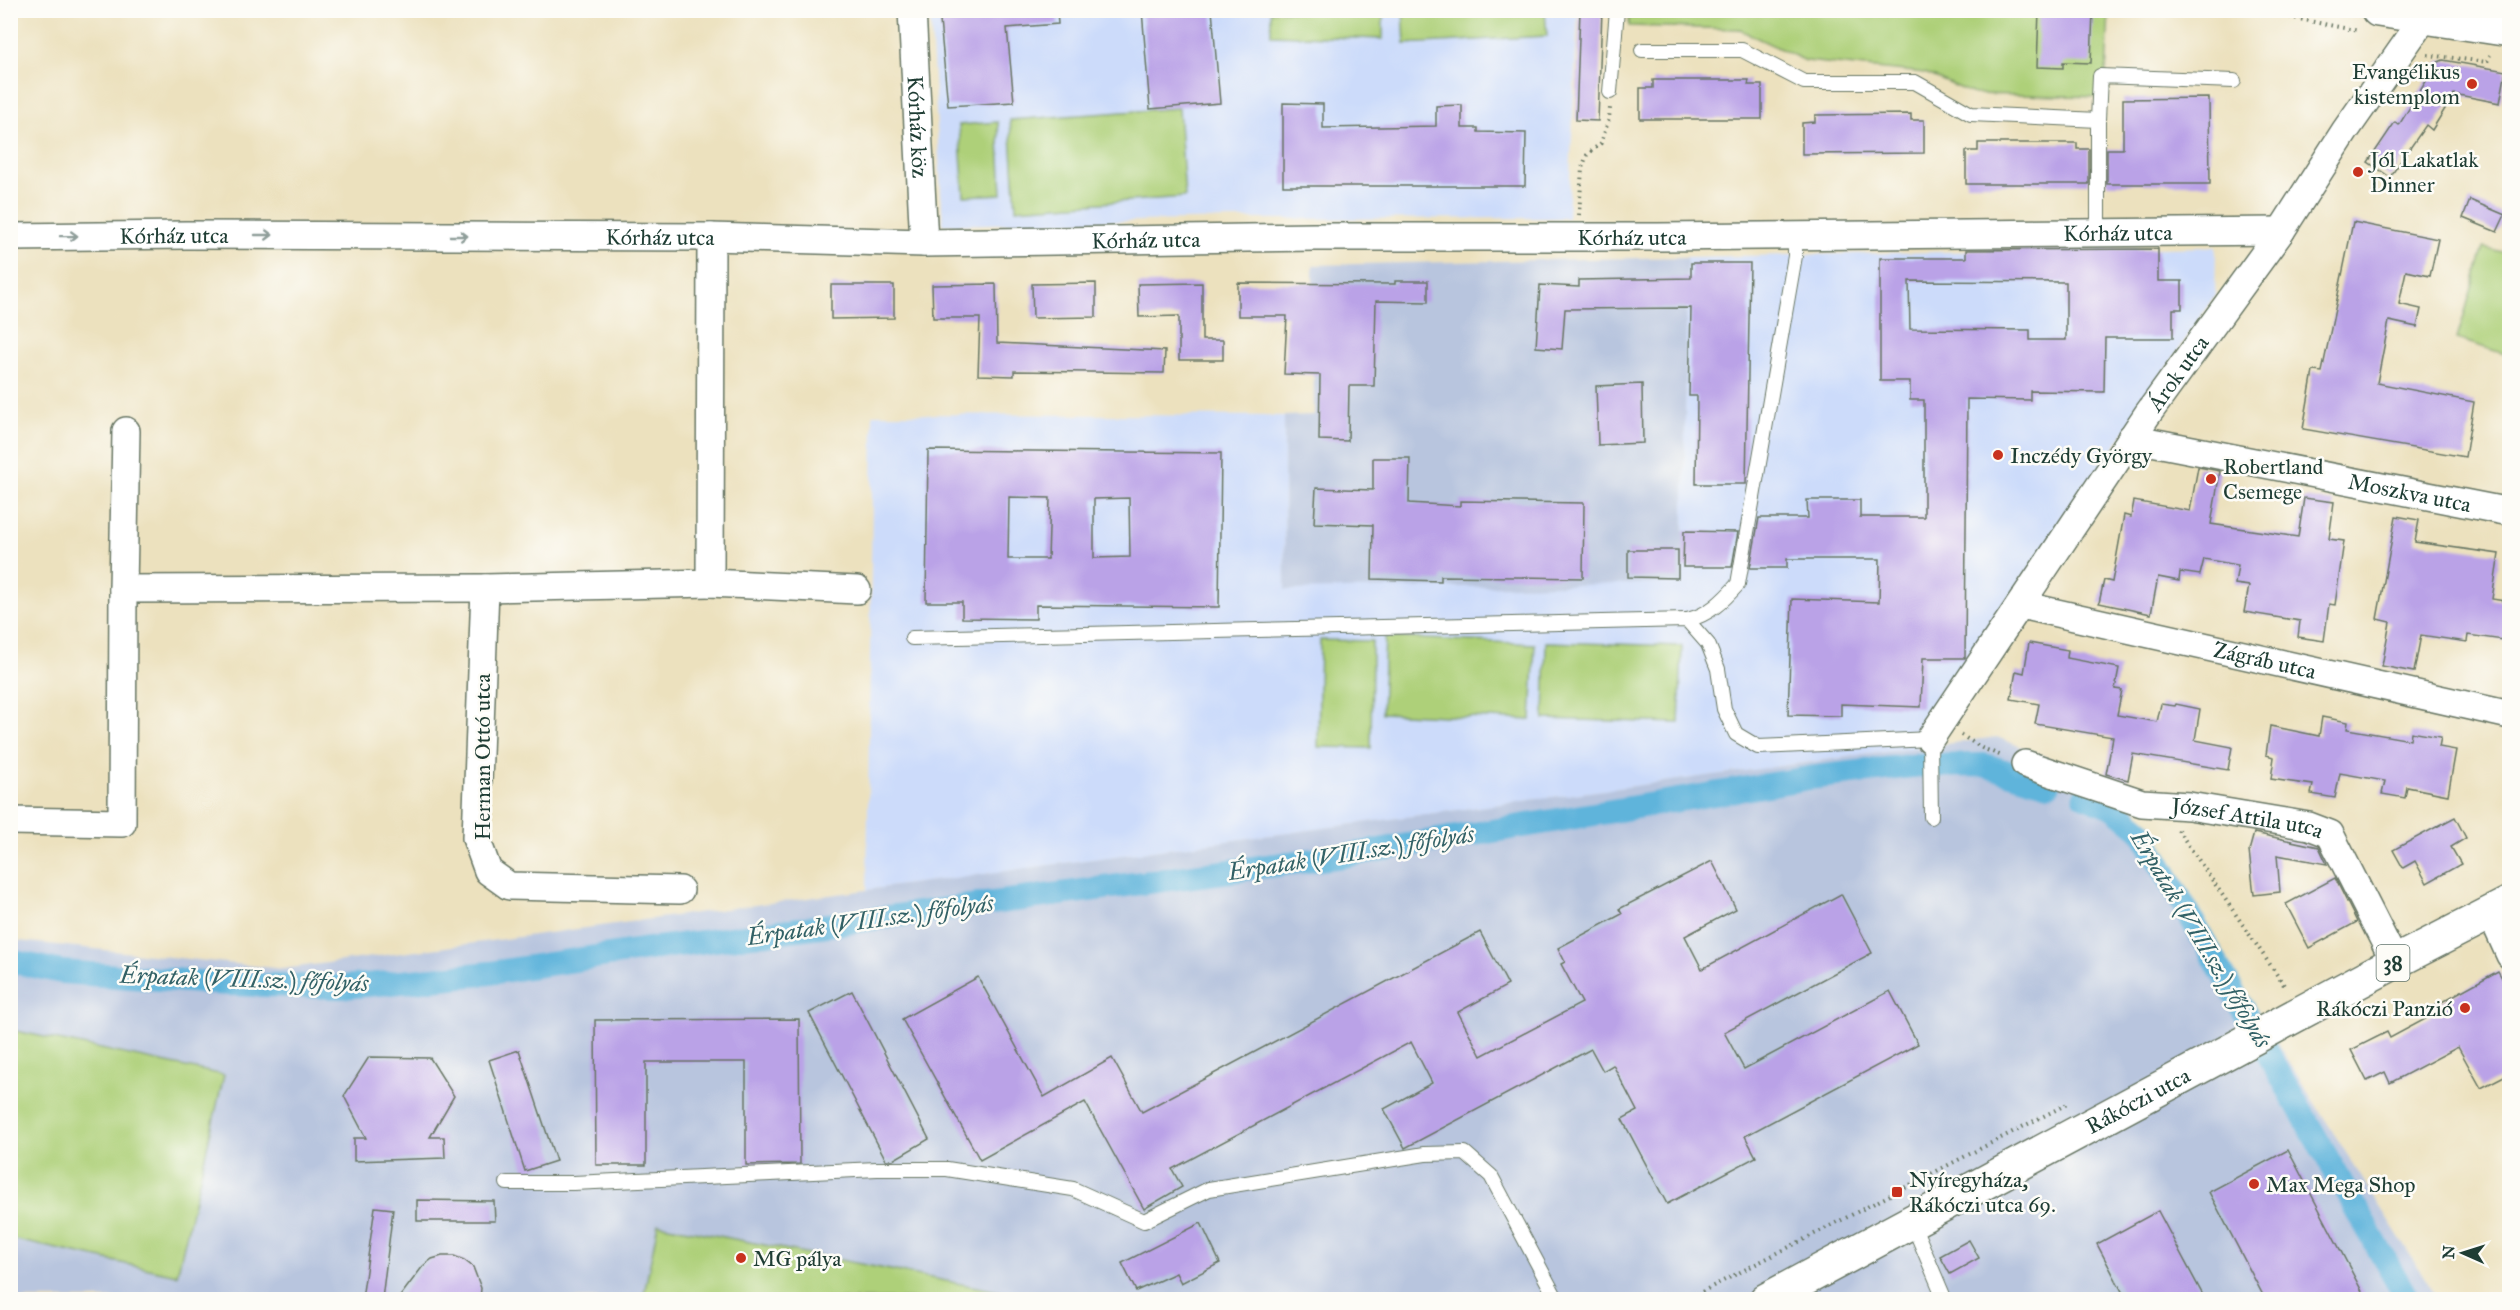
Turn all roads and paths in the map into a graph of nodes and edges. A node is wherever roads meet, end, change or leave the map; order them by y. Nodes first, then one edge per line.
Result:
1 (912, 10) edge
2 (1617, 10) edge
3 (2254, 10) edge
4 (2428, 14) edge
5 (2371, 22) edge
6 (2510, 30) edge
7 (1642, 50) dead end
8 (2234, 81) dead end
9 (1610, 92) joint
10 (2098, 120) junction
11 (2281, 231) junction
12 (2098, 234) junction
13 (1577, 236) junction
14 (1795, 236) junction
15 (10, 237) edge
16 (711, 237) junction
17 (924, 243) junction
18 (126, 431) dead end
19 (2131, 438) junction
20 (2510, 512) edge
21 (710, 583) junction
22 (484, 588) junction
23 (123, 589) junction
24 (857, 590) dead end
25 (2020, 604) junction
26 (1687, 620) junction
27 (912, 638) dead end
28 (2510, 715) edge
29 (1935, 730) junction
30 (2025, 764) joint
31 (2161, 805) junction
32 (1931, 817) dead end
33 (10, 821) edge
34 (680, 890) dead end
35 (2500, 908) edge
36 (2510, 955) edge
37 (2395, 962) junction
38 (2286, 988) dead end
39 (2076, 1100) dead end
40 (507, 1183) dead end
41 (1912, 1222) junction
42 (1925, 1252) junction
43 (1557, 1299) edge
44 (1686, 1299) edge
45 (1766, 1299) edge
46 (1945, 1299) edge
47 (1954, 1299) edge

1 - 17 street, Kórház köz
2 - 9 lane
3 - 5 path
4 - 5 main road
4 - 6 main road
4 - 11 street, Árok utca
7 - 10 lane
8 - 10 lane
9 - 13 path
10 - 12 lane
11 - 12 street, Kórház utca
11 - 19 street, Árok utca
12 - 14 street, Kórház utca
13 - 14 street, Kórház utca
13 - 17 street, Kórház utca
14 - 26 lane
15 -> 16 street, Kórház utca
16 - 17 street, Kórház utca
16 - 21 street
18 - 23 street
19 - 20 street, Moszkva utca
19 - 25 street, Árok utca
21 - 22 street
21 - 24 street
22 - 23 street
22 - 34 street, Herman Ottó utca
23 - 33 street
25 - 28 street, Zágráb utca
25 - 29 street, Árok utca
26 - 27 lane
26 - 29 lane
29 - 30 path
29 - 32 lane
30 - 31 street, József Attila utca
31 - 37 street, József Attila utca
31 - 38 path
35 - 36 street
35 - 37 main road, Rákóczi utca / 38
37 - 41 main road, Rákóczi utca / 38
39 - 44 path
40 - 43 lane
41 - 42 lane
41 - 45 main road, Rákóczi utca / 38
42 - 46 lane
42 - 47 lane

